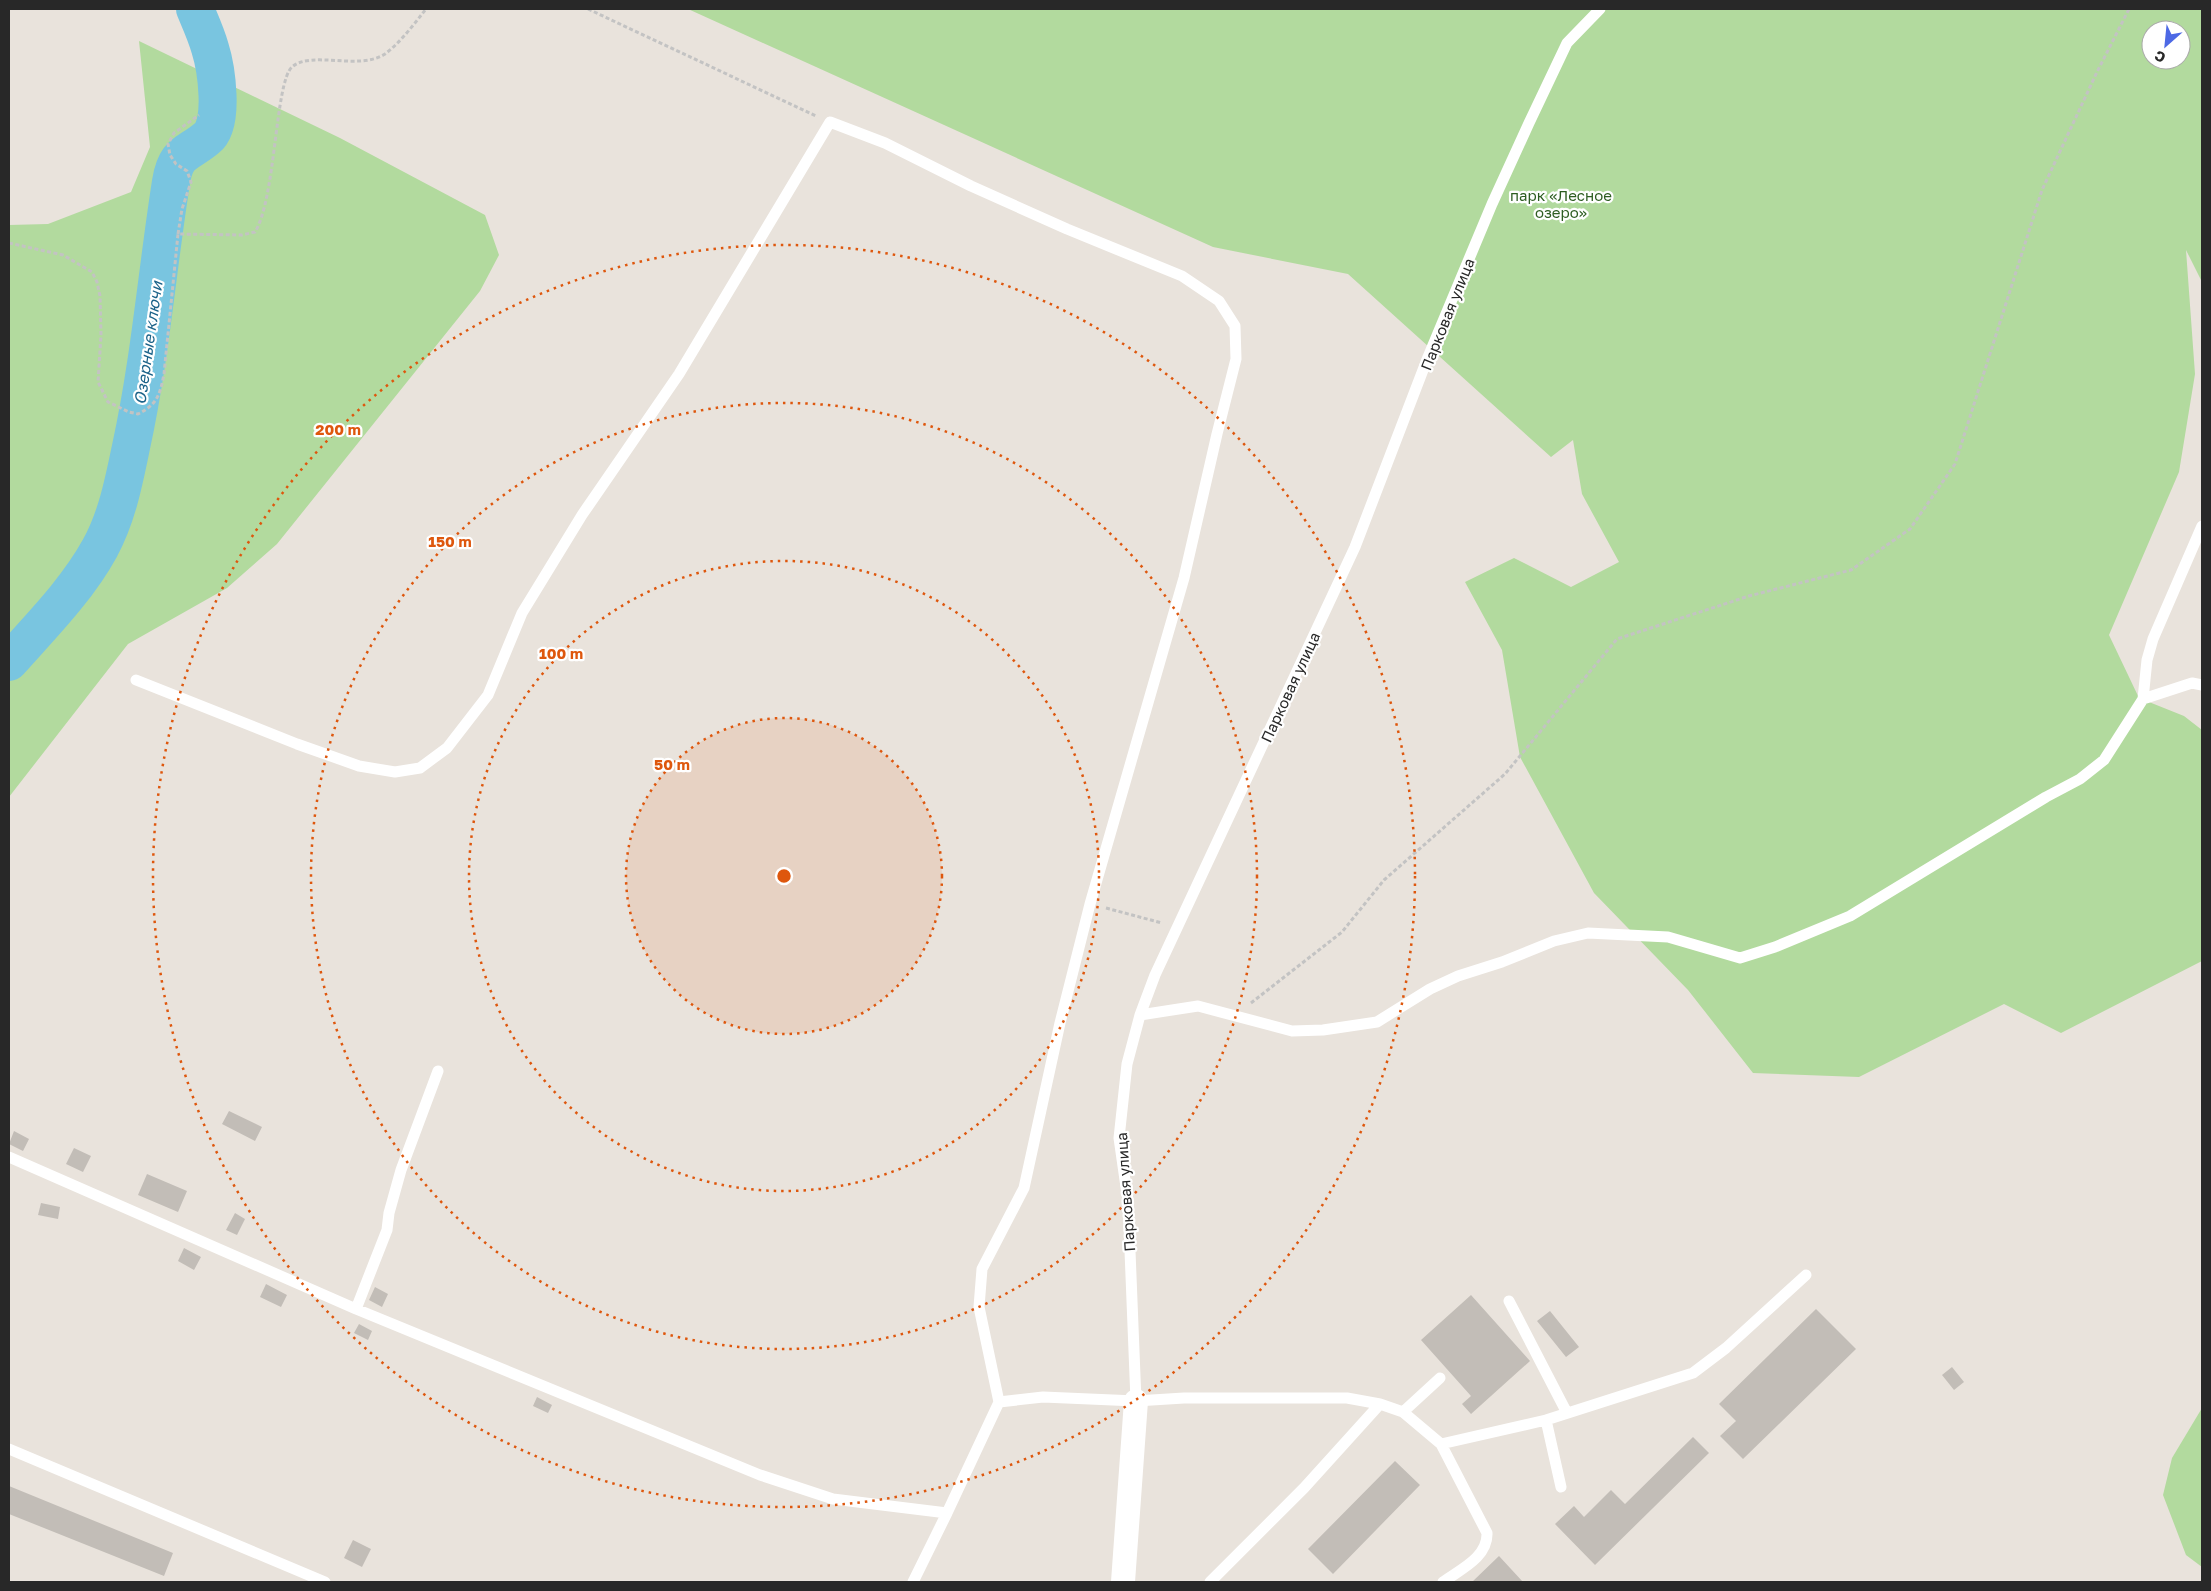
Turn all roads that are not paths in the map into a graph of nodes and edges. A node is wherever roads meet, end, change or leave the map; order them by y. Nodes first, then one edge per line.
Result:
1 (1600, 9) edge
2 (2202, 526) edge
3 (136, 680) dead end
4 (2202, 685) edge
5 (2143, 699) junction
6 (1140, 1015) junction
7 (438, 1071) dead end
8 (9, 1157) edge
9 (1806, 1275) dead end
10 (1509, 1301) dead end
11 (356, 1308) junction
12 (1440, 1378) dead end
13 (1136, 1401) junction
14 (999, 1402) junction
15 (1380, 1404) junction
16 (1403, 1412) junction
17 (1567, 1413) junction
18 (1546, 1420) junction
19 (1441, 1444) junction
20 (9, 1449) edge
21 (1561, 1487) dead end
22 (947, 1513) junction
23 (325, 1582) edge
24 (913, 1582) edge
25 (1123, 1582) edge
26 (1210, 1582) edge
27 (1443, 1582) edge

1 - 6 lane, Парковая улица
2 - 5 lane
3 - 14 lane
4 - 5 lane
5 - 6 lane
6 - 13 lane, Парковая улица
7 - 11 lane
8 - 11 lane
9 - 17 lane
10 - 17 lane
11 - 22 lane
12 - 16 lane
13 - 14 lane
13 - 15 lane
13 - 25 street
14 - 22 lane
15 - 16 lane
15 - 26 lane
16 - 19 lane
17 - 18 lane
18 - 19 lane
18 - 21 lane
19 - 27 lane
20 - 23 lane
22 - 24 lane

